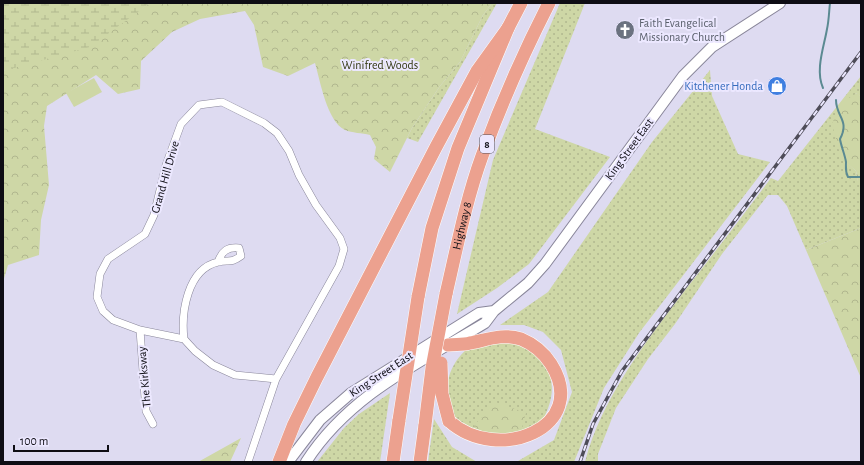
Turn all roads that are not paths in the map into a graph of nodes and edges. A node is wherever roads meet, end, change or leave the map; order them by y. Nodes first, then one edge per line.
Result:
1 (521, 3) edge
2 (549, 3) edge
3 (780, 3) edge
4 (508, 28) junction
5 (218, 262) dead end
6 (446, 294) junction
7 (494, 311) junction
8 (140, 330) junction
9 (184, 339) junction
10 (448, 345) junction
11 (276, 379) junction
12 (153, 424) dead end
13 (486, 452) dead end
14 (514, 452) dead end
15 (248, 462) edge
16 (279, 462) edge
17 (288, 462) edge
18 (306, 462) edge
19 (393, 462) edge
20 (420, 462) edge

1 - 4 highway, 8
2 - 6 highway, Highway 8 / 8
3 - 7 main road, King Street East
4 - 16 highway
4 - 19 highway, 8, bridge
5 - 9 street
6 - 13 highway, bridge
6 - 20 highway, Highway 8 / 8, bridge
7 - 10 main road, King Street East
7 - 17 main road, King Street East
8 - 9 street, Grand Hill Drive
8 - 11 street, Grand Hill Drive
8 - 12 street, The Kirksway
9 - 11 street
10 - 14 highway
10 - 18 main road, King Street East
11 - 15 street, Grand Hill Drive

